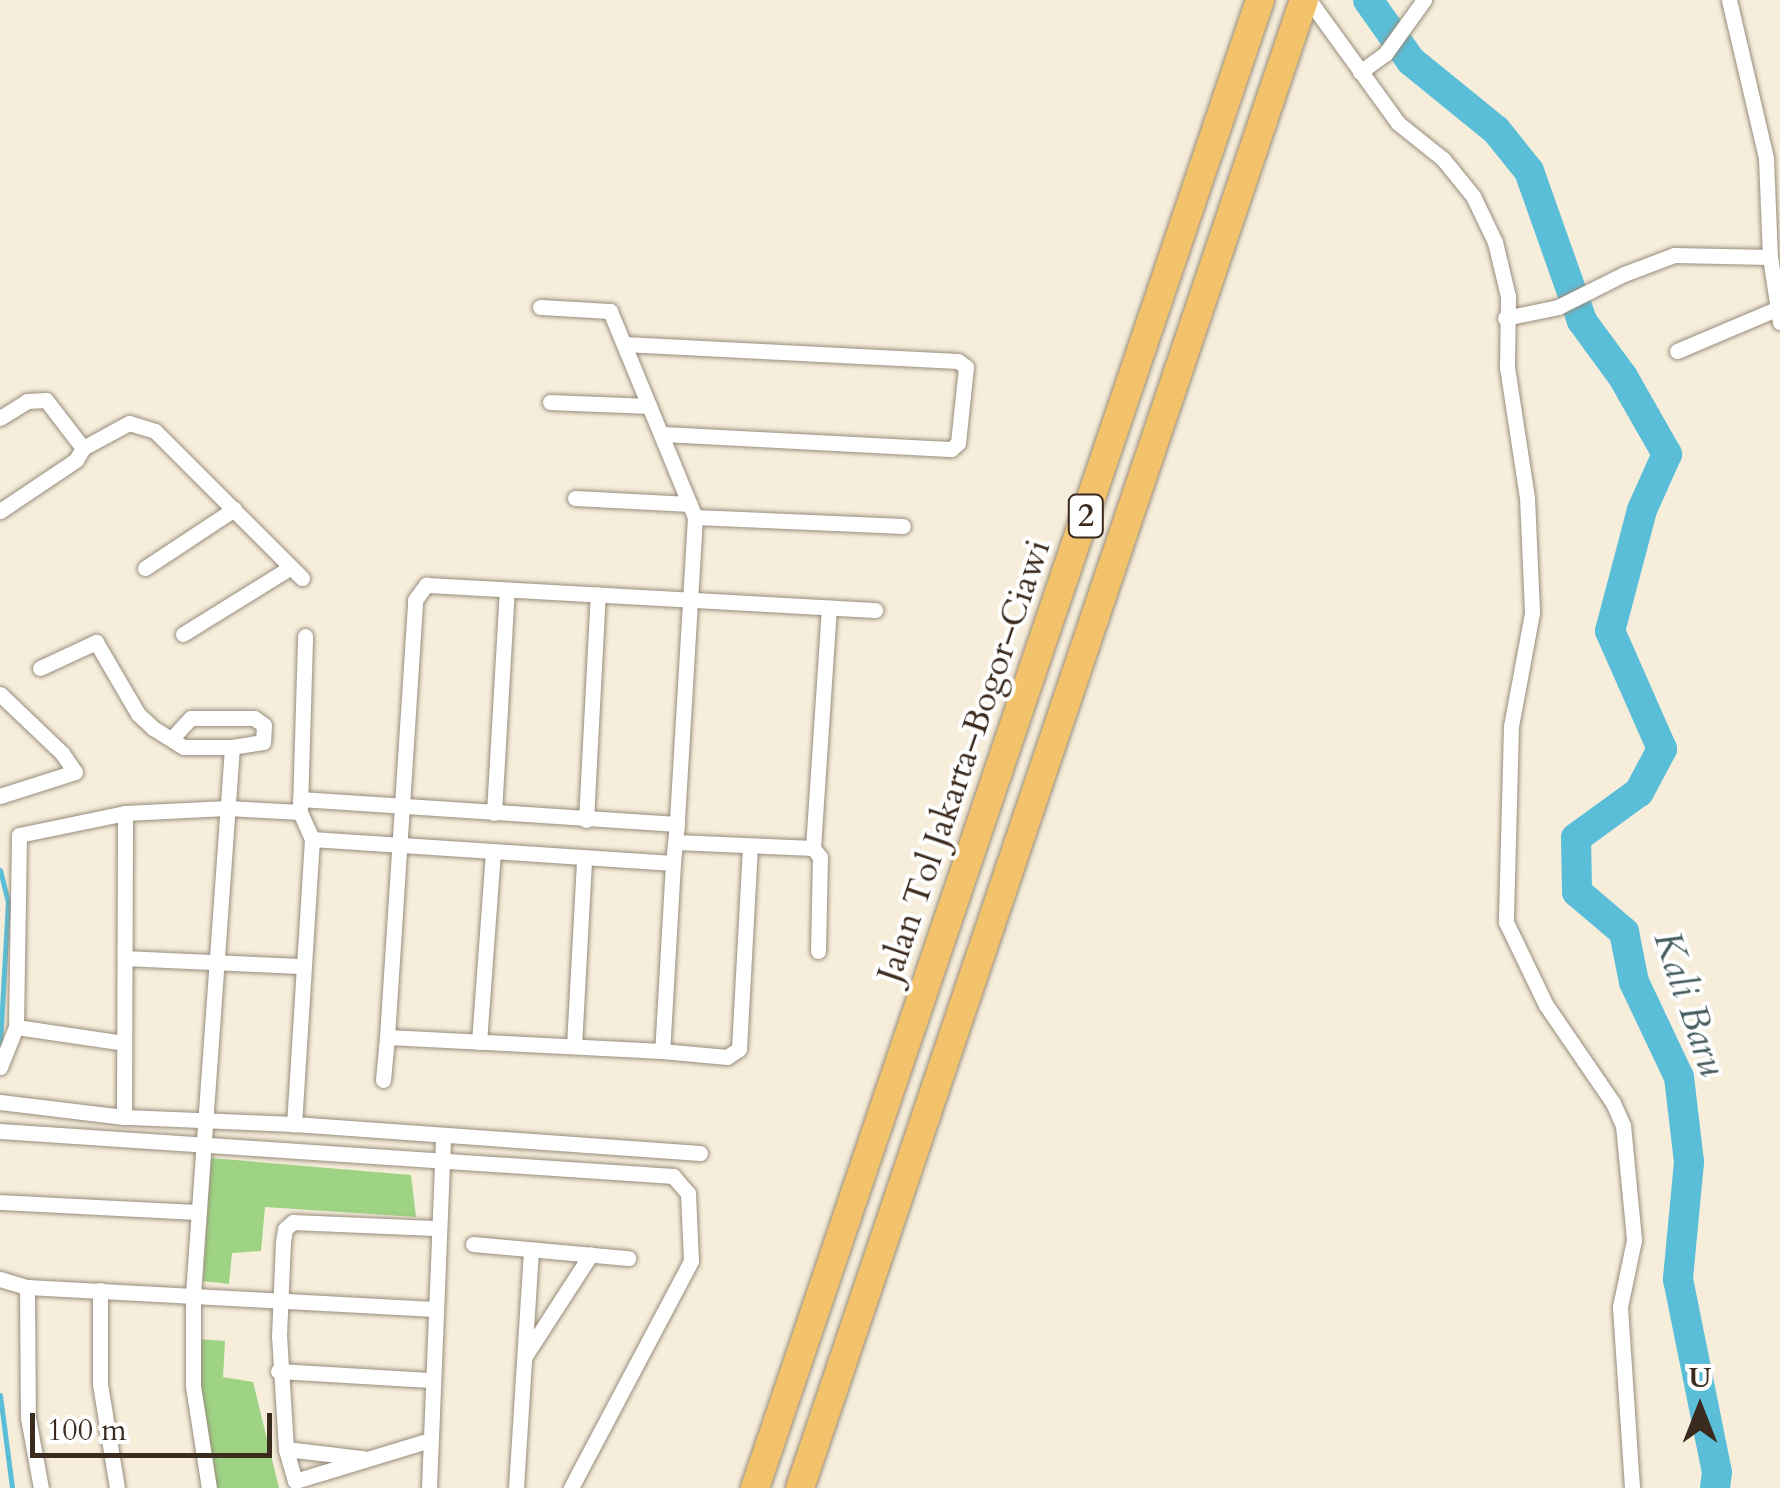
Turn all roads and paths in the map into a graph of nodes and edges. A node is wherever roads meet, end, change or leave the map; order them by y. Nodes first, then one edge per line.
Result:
1 (1260, 0) edge
2 (1307, 0) edge
3 (1424, 0) edge
4 (1729, 0) edge
5 (1360, 72) junction
6 (1770, 257) junction
7 (540, 307) dead end
8 (1778, 316) edge
9 (1505, 318) junction
10 (624, 344) junction
11 (1677, 351) dead end
12 (550, 402) dead end
13 (649, 406) junction
14 (0, 418) edge
15 (661, 434) junction
16 (83, 448) junction
17 (575, 498) dead end
18 (234, 509) junction
19 (693, 510) junction
20 (0, 511) edge
21 (902, 526) dead end
22 (144, 568) dead end
23 (507, 590) junction
24 (598, 594) junction
25 (691, 600) junction
26 (829, 608) junction
27 (875, 610) dead end
28 (184, 634) dead end
29 (306, 636) dead end
30 (40, 668) dead end
31 (0, 694) edge
32 (173, 737) junction
33 (232, 747) junction
34 (0, 796) edge
35 (300, 806) junction
36 (227, 808) junction
37 (400, 809) junction
38 (125, 813) junction
39 (494, 813) junction
40 (586, 820) junction
41 (678, 824) junction
42 (312, 839) junction
43 (676, 842) junction
44 (397, 844) junction
45 (750, 846) junction
46 (813, 848) junction
47 (493, 852) junction
48 (584, 859) junction
49 (673, 863) junction
50 (818, 951) dead end
51 (126, 958) junction
52 (217, 962) junction
53 (303, 966) junction
54 (924, 996) junction
55 (964, 1008) junction
56 (16, 1027) junction
57 (387, 1037) junction
58 (479, 1042) junction
59 (124, 1043) junction
60 (574, 1046) junction
61 (662, 1051) junction
62 (0, 1067) edge
63 (382, 1080) dead end
64 (0, 1102) edge
65 (124, 1117) junction
66 (206, 1118) junction
67 (294, 1124) junction
68 (0, 1131) edge
69 (443, 1135) junction
70 (205, 1148) junction
71 (700, 1153) dead end
72 (442, 1162) junction
73 (0, 1202) edge
74 (198, 1212) junction
75 (438, 1228) junction
76 (474, 1244) dead end
77 (531, 1249) junction
78 (590, 1254) junction
79 (628, 1258) dead end
80 (0, 1279) edge
81 (27, 1287) junction
82 (100, 1290) junction
83 (193, 1294) junction
84 (281, 1298) junction
85 (434, 1309) junction
86 (524, 1357) junction
87 (278, 1371) junction
88 (430, 1380) junction
89 (430, 1440) junction
90 (286, 1449) junction
91 (367, 1458) junction
92 (40, 1488) edge
93 (116, 1488) edge
94 (209, 1488) edge
95 (429, 1488) edge
96 (516, 1488) edge
97 (571, 1488) edge
98 (755, 1488) edge
99 (800, 1488) edge
100 (1632, 1488) edge

1 - 54 highway, Jalan Tol Jakarta–Bogor–Ciawi / 2
2 - 5 street
2 - 55 highway, 2
3 - 5 street
4 - 6 street
5 - 9 street
6 - 8 street
6 - 9 street
7 - 10 street
8 - 11 street
9 - 100 street
10 - 13 street
10 - 15 street
12 - 13 street
13 - 15 street
14 - 16 street
15 - 19 street
16 - 18 street
16 - 20 street
17 - 19 street
18 - 22 street
18 - 28 street
19 - 21 street
19 - 25 street
23 - 24 street
23 - 37 street
23 - 39 street
24 - 25 street
24 - 40 street
25 - 26 street
25 - 41 street
26 - 27 street
26 - 46 street
29 - 35 street
30 - 32 street
31 - 34 street
32 - 33 street
32 - 33 street
33 - 36 street
35 - 36 street
35 - 37 street
35 - 42 street
36 - 38 street
36 - 52 street
37 - 39 street
37 - 44 street
38 - 51 street
38 - 56 street
39 - 40 street
40 - 41 street
41 - 43 street
42 - 44 street
42 - 53 street
43 - 45 street
43 - 49 street
44 - 47 street
44 - 57 street
45 - 46 street
45 - 61 street
46 - 50 street
47 - 48 street
47 - 58 street
48 - 49 street
48 - 60 street
49 - 61 street
51 - 52 street
51 - 59 street
52 - 53 street
52 - 66 street
53 - 67 street
54 - 55 highway
54 - 98 highway, Jalan Tol Jakarta–Bogor–Ciawi / 2
55 - 99 highway, 2
56 - 59 street
56 - 62 street
57 - 58 street
57 - 63 street
58 - 60 street
59 - 65 street
60 - 61 street
64 - 65 street
65 - 66 street
66 - 67 street
66 - 70 street
67 - 69 street
68 - 70 street
69 - 71 street
69 - 72 street
70 - 72 street
70 - 74 street
72 - 75 street
72 - 97 street
73 - 74 street
74 - 83 street
75 - 84 street
75 - 85 street
76 - 77 street
77 - 78 street
77 - 86 street
78 - 79 street
78 - 86 street
80 - 81 street
81 - 82 street
81 - 92 street
82 - 83 street
82 - 93 street
83 - 84 street
83 - 94 street
84 - 85 street
84 - 87 street
85 - 88 street
86 - 96 street
87 - 88 street
87 - 90 street
88 - 89 street
89 - 91 street
89 - 95 street
90 - 91 street
90 - 91 street

